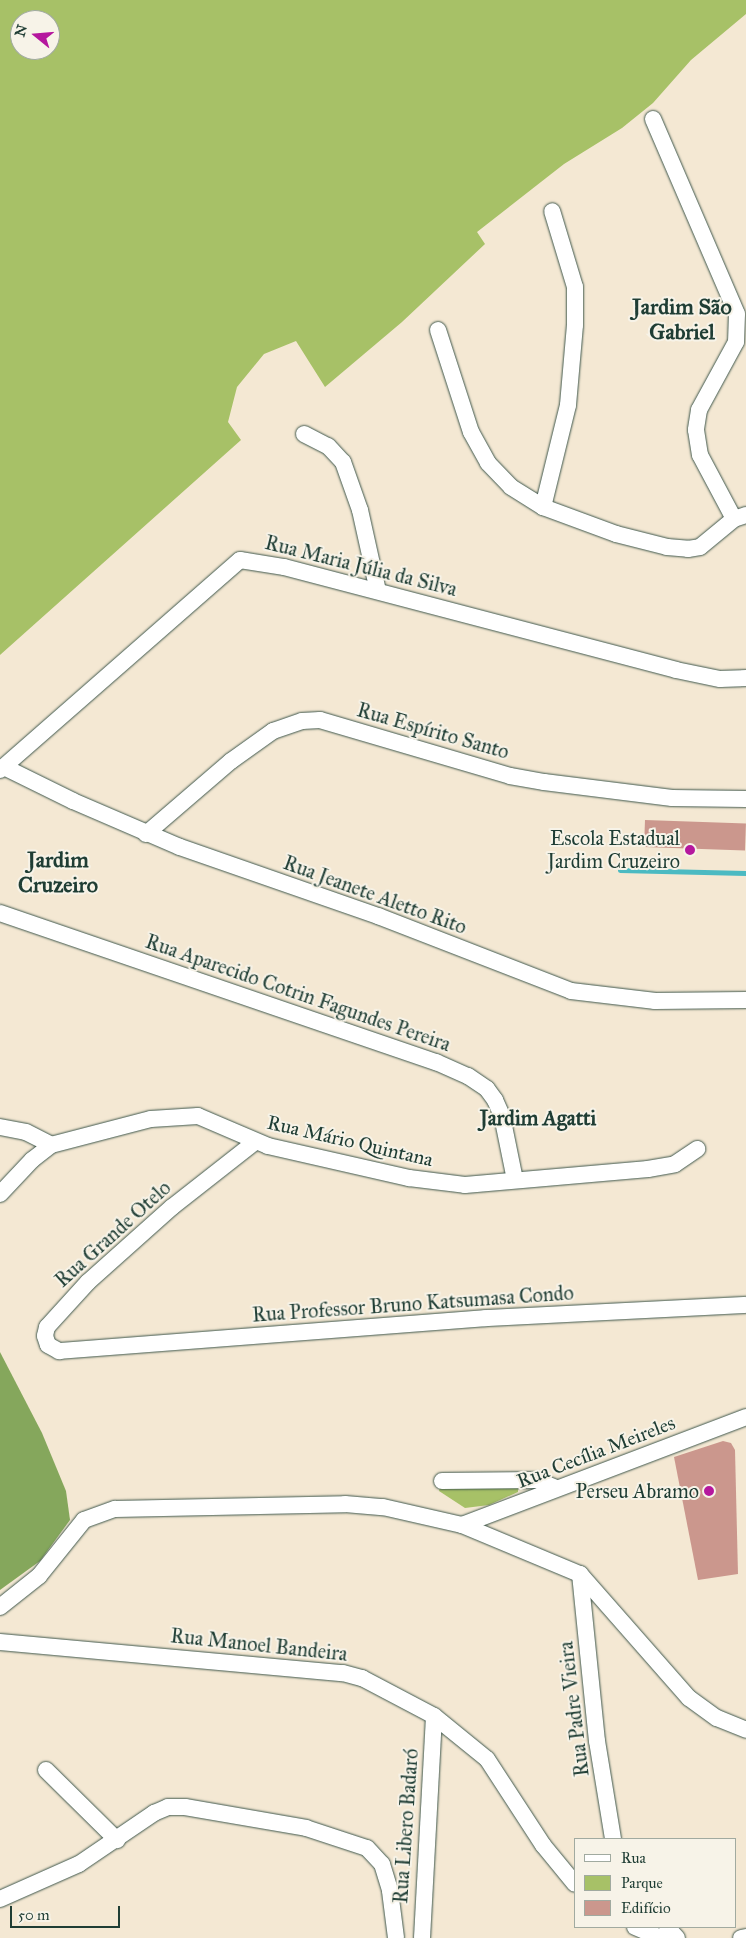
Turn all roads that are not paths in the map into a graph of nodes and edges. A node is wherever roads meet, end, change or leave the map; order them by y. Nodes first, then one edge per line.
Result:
1 (653, 119) dead end
2 (552, 211) dead end
3 (438, 330) dead end
4 (304, 434) dead end
5 (543, 507) junction
6 (740, 517) edge
7 (378, 591) junction
8 (746, 678) edge
9 (2, 768) edge
10 (746, 799) edge
11 (146, 834) junction
12 (0, 913) edge
13 (746, 1000) edge
14 (0, 1127) edge
15 (255, 1142) junction
16 (51, 1145) junction
17 (697, 1149) dead end
18 (515, 1180) junction
19 (0, 1194) edge
20 (746, 1306) edge
21 (82, 1349) joint
22 (746, 1417) edge
23 (442, 1481) dead end
24 (556, 1488) junction
25 (462, 1525) junction
26 (580, 1574) junction
27 (0, 1607) edge
28 (0, 1642) edge
29 (434, 1716) junction
30 (746, 1730) edge
31 (46, 1770) dead end
32 (613, 1838) edge
33 (116, 1840) junction
34 (574, 1883) edge
35 (0, 1899) edge
36 (637, 1928) edge
37 (669, 1928) edge
38 (746, 1937) edge
39 (396, 1938) edge
40 (422, 1938) edge
41 (661, 1938) edge
42 (677, 1938) edge
43 (741, 1938) edge

1 - 6 street
2 - 5 street
3 - 5 street
4 - 7 street
5 - 6 street
7 - 8 street, Rua Maria Júlia da Silva
7 - 9 street, Rua Maria Júlia da Silva
9 - 11 street, Rua Jeanete Aletto Rito
10 - 11 street, Rua Espírito Santo
11 - 13 street, Rua Jeanete Aletto Rito
12 - 18 street, Rua Aparecido Cotrin Fagundes Pereira
14 - 16 street
15 - 16 street, Rua Mário Quintana
15 - 18 street, Rua Mário Quintana
15 - 21 street, Rua Grande Otelo
16 - 19 street
17 - 18 street, Rua Mário Quintana
20 - 21 street, Rua Professor Bruno Katsumasa Condo
22 - 24 street, Rua Cecília Meireles
23 - 24 street
24 - 25 street, Rua Cecília Meireles
25 - 26 street
25 - 27 street
26 - 30 street
26 - 32 street, Rua Padre Vieira
28 - 29 street, Rua Manoel Bandeira
29 - 34 street, Rua Manoel Bandeira
29 - 40 street, Rua Libero Badaró
31 - 33 street
33 - 35 street
33 - 39 street
36 - 41 street
37 - 42 street
38 - 43 street

